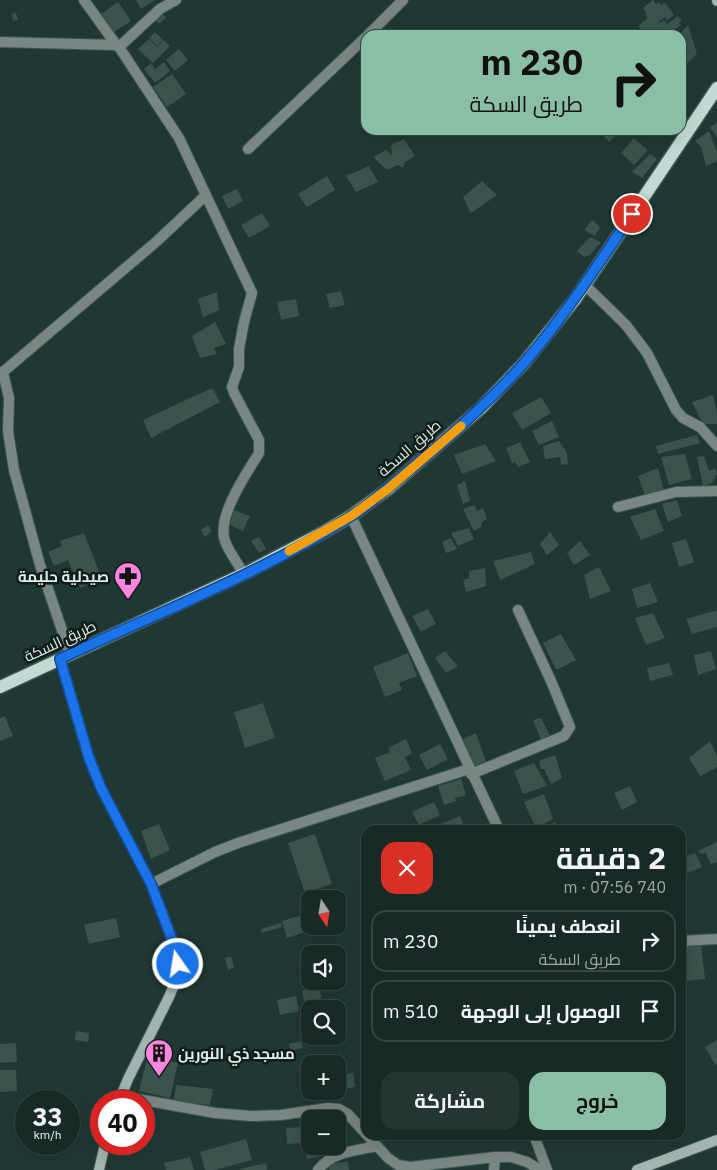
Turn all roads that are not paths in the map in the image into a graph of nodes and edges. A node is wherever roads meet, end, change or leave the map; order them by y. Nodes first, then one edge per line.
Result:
1 (84, 0) edge
2 (176, 0) edge
3 (403, 0) edge
4 (373, 30) edge
5 (0, 42) edge
6 (361, 42) edge
7 (118, 46) junction
8 (717, 88) edge
9 (686, 134) edge
10 (686, 135) edge
11 (248, 149) dead end
12 (206, 195) junction
13 (585, 285) junction
14 (2, 372) edge
15 (717, 446) edge
16 (717, 491) edge
17 (618, 507) dead end
18 (351, 516) junction
19 (244, 574) junction
20 (518, 610) dead end
21 (65, 657) junction
22 (0, 687) edge
23 (470, 772) junction
24 (496, 825) edge
25 (151, 884) junction
26 (717, 939) edge
27 (686, 941) edge
28 (123, 1090) edge
29 (155, 1104) edge
30 (361, 1128) edge
31 (372, 1140) edge
32 (536, 1140) edge
33 (717, 1140) edge
34 (377, 1146) junction
35 (102, 1155) edge
36 (495, 1157) junction
37 (99, 1170) edge
38 (318, 1170) edge
39 (494, 1170) edge
40 (540, 1170) edge
41 (547, 1170) edge
42 (637, 1170) edge

1 - 7 street
2 - 7 street
3 - 4 street
5 - 7 street
6 - 11 street
7 - 12 street
8 - 9 main road, طريق السكة
10 - 13 main road, طريق السكة
12 - 14 street
12 - 19 street
13 - 15 street
13 - 18 main road, طريق السكة
14 - 21 street
16 - 17 street
18 - 19 main road, طريق السكة
18 - 23 street
19 - 21 main road, طريق السكة
20 - 23 street
21 - 22 main road, طريق السكة
21 - 25 street
23 - 24 street
23 - 25 street
25 - 28 street
26 - 27 street
29 - 30 street
31 - 34 street
32 - 41 street
33 - 42 street
34 - 36 street
34 - 38 street
35 - 37 street
36 - 39 street
36 - 40 street

